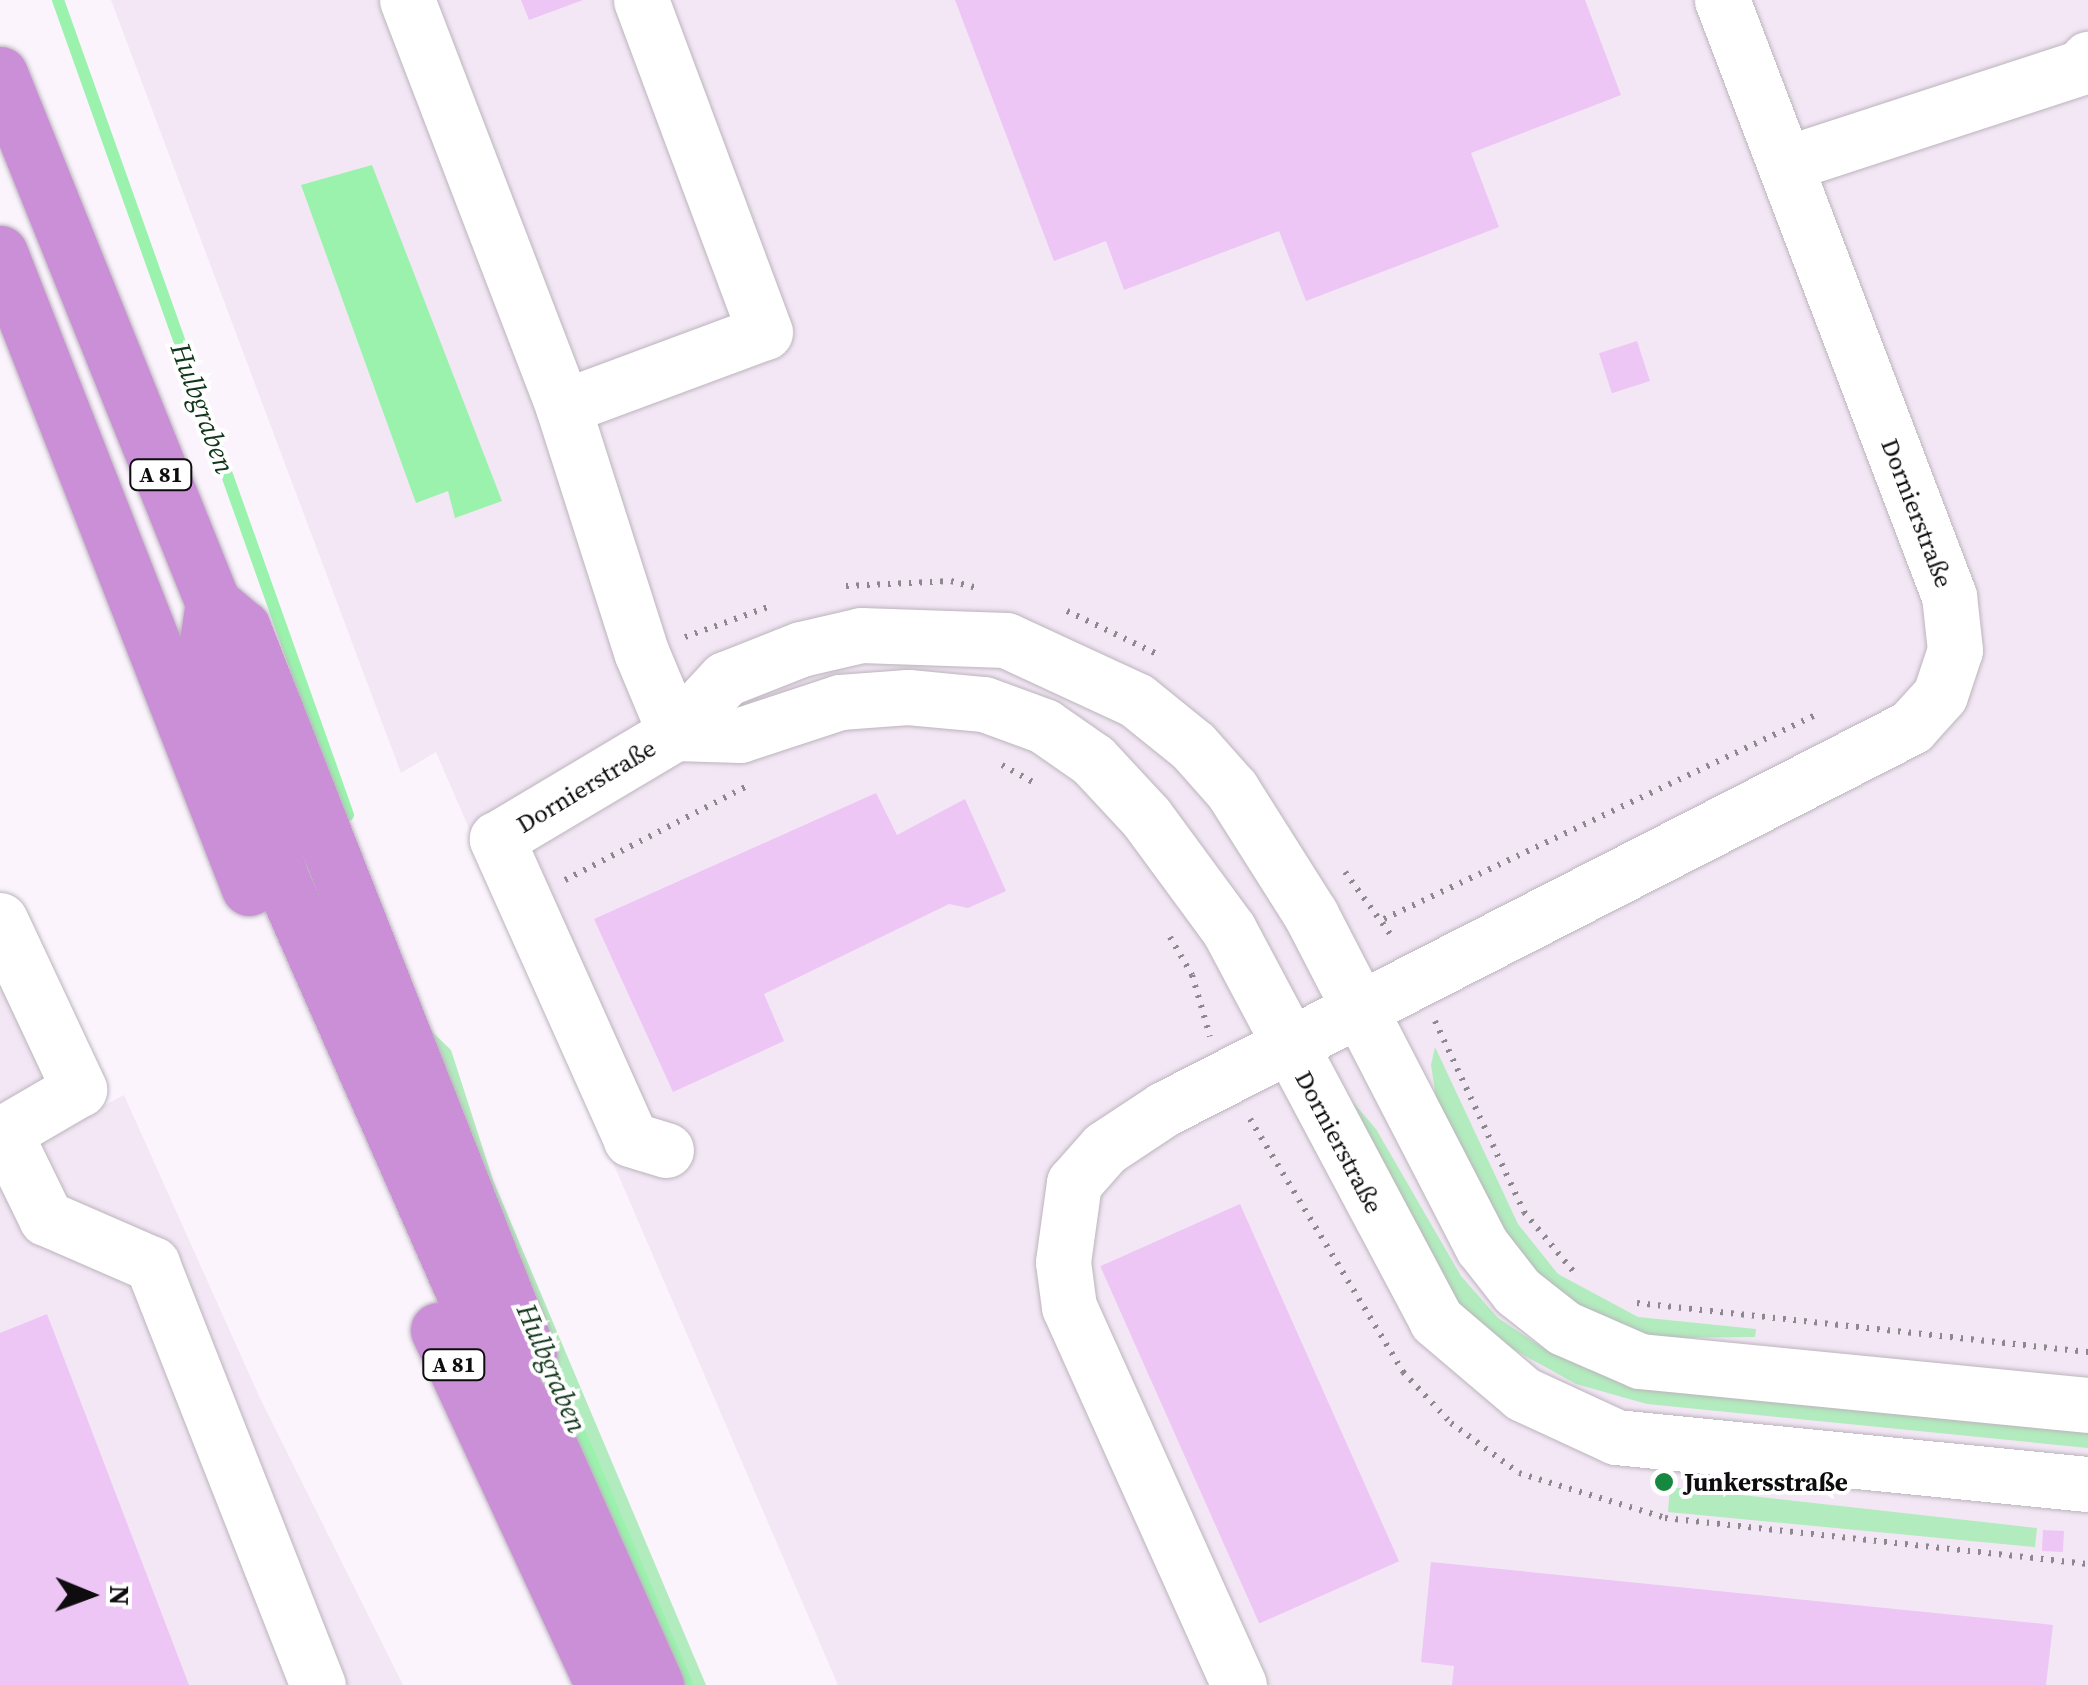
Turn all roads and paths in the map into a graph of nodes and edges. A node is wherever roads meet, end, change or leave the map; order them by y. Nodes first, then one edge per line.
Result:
1 (408, 0) edge
2 (641, 0) edge
3 (1722, 0) edge
4 (2088, 59) edge
5 (0, 74) edge
6 (1785, 164) junction
7 (0, 253) edge
8 (563, 407) junction
9 (213, 602) junction
10 (1817, 714) dead end
11 (675, 733) junction
12 (982, 758) dead end
13 (765, 777) dead end
14 (1049, 792) dead end
15 (519, 888) junction
16 (270, 896) junction
17 (1384, 919) dead end
18 (0, 920) edge
19 (1164, 928) dead end
20 (1358, 1005) junction
21 (328, 1035) junction
22 (1287, 1044) junction
23 (1229, 1075) junction
24 (2, 1134) edge
25 (666, 1150) dead end
26 (2088, 1404) edge
27 (539, 1422) junction
28 (2082, 1488) edge
29 (2088, 1564) edge
30 (318, 1685) edge
31 (603, 1685) edge
32 (656, 1685) edge
33 (1239, 1685) edge

1 - 8 street
2 - 8 street
3 - 6 street, Dornierstraße
4 - 6 street
5 - 9 highway, A 81
6 - 20 street, Dornierstraße
7 - 16 highway, A 81
8 - 11 street
9 - 16 highway, A 81
9 - 27 highway, A 81
10 - 17 path
11 - 15 street, Dornierstraße
11 - 20 street, Dornierstraße
11 - 22 street, Dornierstraße
12 - 14 path
13 - 15 path
15 - 25 street
16 - 21 highway, A 81
18 - 24 street
19 - 23 path
20 - 22 street
20 - 26 street, Dornierstraße
21 - 27 highway, A 81
21 - 31 highway, A 81
22 - 23 street
22 - 28 street, Dornierstraße
23 - 29 path
23 - 33 street
24 - 30 street
27 - 32 highway, A 81

